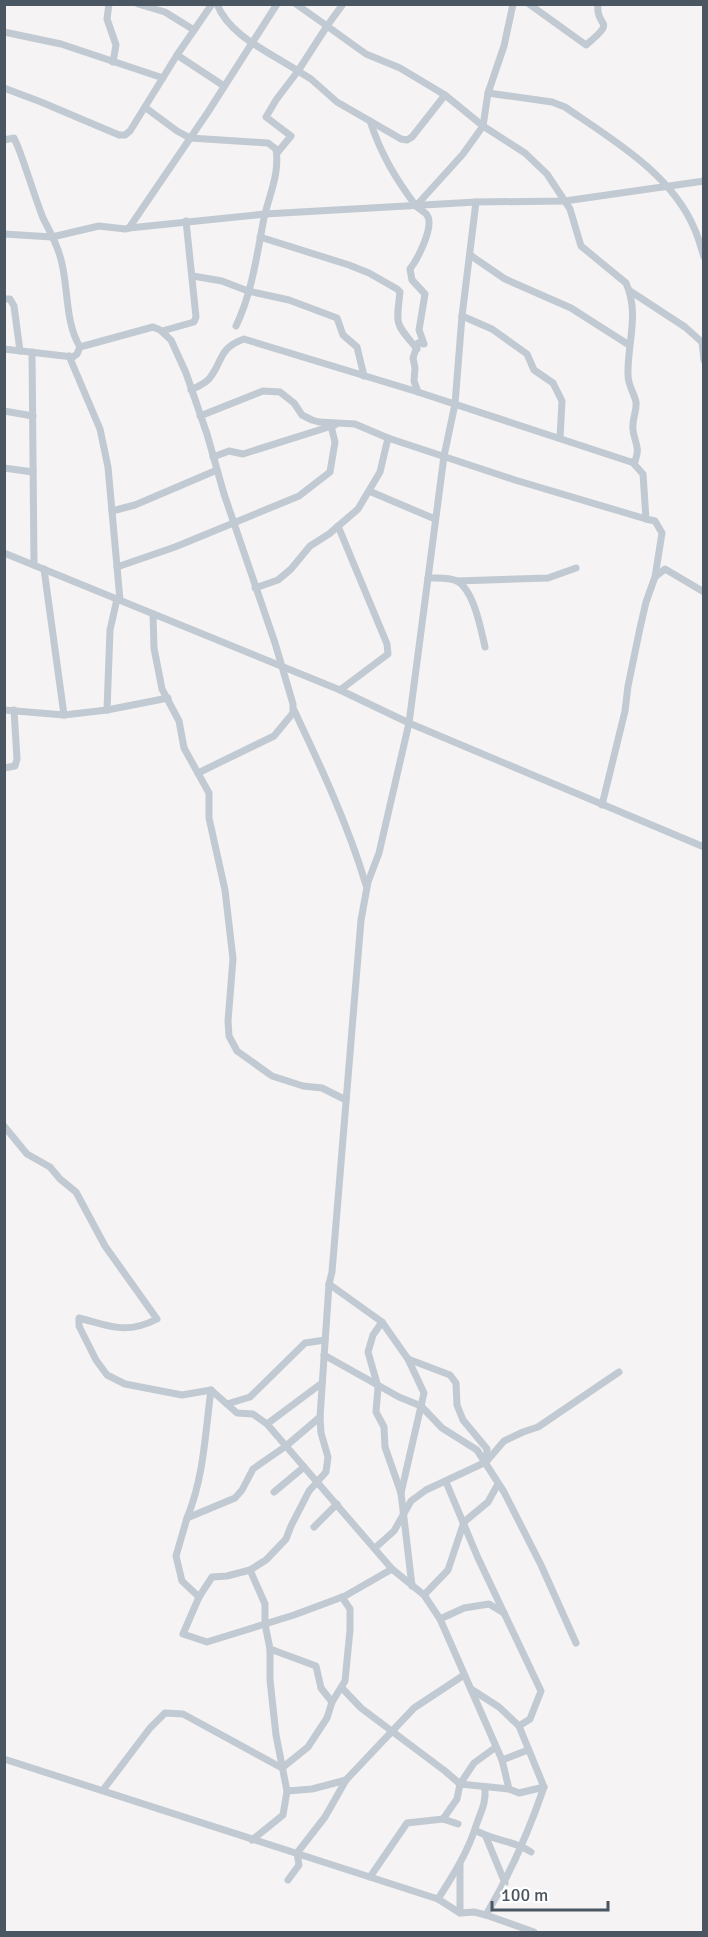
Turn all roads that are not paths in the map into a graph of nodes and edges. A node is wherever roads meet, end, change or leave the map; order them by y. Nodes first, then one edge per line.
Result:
1 (109, 4) edge
2 (138, 4) edge
3 (215, 4) edge
4 (277, 4) edge
5 (296, 4) edge
6 (343, 4) edge
7 (513, 4) edge
8 (529, 4) edge
9 (598, 4) edge
10 (327, 26) junction
11 (194, 30) junction
12 (4, 32) edge
13 (254, 44) junction
14 (177, 55) junction
15 (113, 62) junction
16 (298, 71) junction
17 (163, 78) junction
18 (224, 86) junction
19 (4, 88) edge
20 (488, 93) junction
21 (445, 95) junction
22 (146, 108) junction
23 (370, 121) junction
24 (483, 126) junction
25 (190, 138) junction
26 (4, 140) edge
27 (277, 153) junction
28 (704, 181) edge
29 (668, 186) junction
30 (565, 201) junction
31 (476, 202) junction
32 (416, 206) junction
33 (265, 214) junction
34 (186, 221) junction
35 (129, 228) junction
36 (4, 234) edge
37 (52, 237) junction
38 (260, 237) junction
39 (470, 255) junction
40 (704, 257) edge
41 (193, 276) junction
42 (248, 291) junction
43 (630, 291) junction
44 (4, 299) edge
45 (462, 316) junction
46 (236, 326) dead end
47 (162, 331) junction
48 (703, 343) edge
49 (629, 345) junction
50 (80, 347) junction
51 (4, 349) edge
52 (417, 349) junction
53 (20, 351) junction
54 (32, 352) junction
55 (69, 356) junction
56 (704, 360) edge
57 (364, 376) junction
58 (191, 390) junction
59 (418, 392) junction
60 (455, 404) junction
61 (4, 411) edge
62 (33, 416) junction
63 (200, 416) junction
64 (340, 423) junction
65 (331, 426) junction
66 (388, 438) junction
67 (560, 438) junction
68 (444, 456) junction
69 (213, 457) junction
70 (635, 461) junction
71 (4, 468) edge
72 (217, 470) junction
73 (33, 472) junction
74 (369, 492) junction
75 (112, 511) junction
76 (435, 519) junction
77 (646, 519) junction
78 (234, 524) junction
79 (338, 526) junction
80 (4, 553) edge
81 (34, 565) junction
82 (117, 567) junction
83 (576, 568) dead end
84 (44, 569) junction
85 (655, 577) junction
86 (428, 578) junction
87 (457, 581) junction
88 (255, 588) junction
89 (704, 592) edge
90 (118, 599) junction
91 (153, 614) junction
92 (485, 647) dead end
93 (282, 666) junction
94 (340, 690) junction
95 (168, 698) junction
96 (293, 709) junction
97 (4, 710) edge
98 (14, 710) junction
99 (107, 710) junction
100 (64, 715) junction
101 (409, 723) junction
102 (4, 768) edge
103 (198, 773) junction
104 (602, 805) junction
105 (704, 847) edge
106 (366, 888) junction
107 (346, 1100) junction
108 (4, 1126) edge
109 (329, 1284) junction
110 (382, 1322) junction
111 (325, 1340) junction
112 (324, 1355) junction
113 (408, 1359) junction
114 (619, 1372) dead end
115 (322, 1383) junction
116 (378, 1386) junction
117 (211, 1390) junction
118 (227, 1404) junction
119 (421, 1406) junction
120 (320, 1417) junction
121 (267, 1424) junction
122 (286, 1446) junction
123 (486, 1462) junction
124 (304, 1467) junction
125 (317, 1482) junction
126 (446, 1482) junction
127 (498, 1484) junction
128 (274, 1492) dead end
129 (401, 1493) junction
130 (337, 1504) junction
131 (404, 1516) junction
132 (187, 1518) junction
133 (464, 1522) junction
134 (314, 1527) dead end
135 (375, 1548) junction
136 (392, 1569) junction
137 (250, 1570) junction
138 (412, 1586) junction
139 (424, 1595) junction
140 (199, 1597) junction
141 (342, 1597) junction
142 (504, 1613) junction
143 (440, 1619) junction
144 (265, 1624) junction
145 (576, 1644) dead end
146 (270, 1649) junction
147 (464, 1675) junction
148 (342, 1688) junction
149 (471, 1689) junction
150 (332, 1702) junction
151 (519, 1726) junction
152 (393, 1731) junction
153 (496, 1747) junction
154 (528, 1750) junction
155 (4, 1758) edge
156 (502, 1760) junction
157 (282, 1768) junction
158 (346, 1780) junction
159 (460, 1785) junction
160 (485, 1787) junction
161 (544, 1787) junction
162 (509, 1789) junction
163 (103, 1790) junction
164 (287, 1791) junction
165 (443, 1819) junction
166 (458, 1824) dead end
167 (475, 1830) junction
168 (486, 1837) junction
169 (252, 1840) junction
170 (522, 1846) junction
171 (531, 1852) dead end
172 (297, 1853) junction
173 (460, 1865) junction
174 (370, 1877) junction
175 (288, 1880) dead end
176 (505, 1883) junction
177 (438, 1899) junction
178 (460, 1913) junction
179 (486, 1915) junction
180 (534, 1932) edge

1 - 15 street
2 - 11 street
3 - 11 street
3 - 13 street
4 - 13 street
5 - 10 street
6 - 10 street
7 - 20 street
8 - 9 street
10 - 16 street
10 - 21 street
11 - 14 street
12 - 15 street
13 - 16 street
13 - 18 street
14 - 17 street
14 - 18 street
15 - 17 street
16 - 23 street
16 - 27 street
17 - 22 street
18 - 25 street
19 - 22 street
20 - 24 street
20 - 29 street
21 - 23 street
21 - 24 street
22 - 25 street
23 - 32 street
24 - 30 street
24 - 32 street
25 - 27 street
25 - 35 street
26 - 37 street
27 - 33 street
28 - 29 street
29 - 30 street
29 - 40 street
30 - 31 street
30 - 43 street
31 - 32 street
31 - 39 street
32 - 33 street
32 - 52 street
33 - 34 street
33 - 38 street
34 - 35 street
34 - 41 street
35 - 37 street
36 - 37 street
37 - 50 street
38 - 42 street
38 - 52 street
39 - 45 street
39 - 49 street
41 - 42 street
41 - 47 street
42 - 46 street
42 - 57 street
43 - 48 street
43 - 49 street
44 - 53 street
45 - 60 street
45 - 67 street
47 - 50 street
47 - 58 street
48 - 56 street
49 - 70 street
50 - 55 street
51 - 53 street
52 - 59 street
53 - 54 street
54 - 55 street
54 - 62 street
55 - 75 street
57 - 58 street
57 - 59 street
58 - 63 street
59 - 60 street
60 - 67 street
60 - 68 street
61 - 62 street
62 - 73 street
63 - 64 street
63 - 69 street
64 - 65 street
64 - 66 street
65 - 69 street
65 - 78 street
66 - 68 street
66 - 74 street
67 - 70 street
68 - 76 street
68 - 77 street
69 - 72 street
70 - 77 street
71 - 73 street
72 - 75 street
72 - 78 street
73 - 81 street
74 - 76 street
74 - 79 street
75 - 82 street
76 - 86 street
77 - 85 street
78 - 82 street
78 - 88 street
79 - 88 street
79 - 94 street
80 - 81 street
81 - 84 street
82 - 90 street
83 - 87 street
84 - 90 street
84 - 100 street
85 - 89 street
85 - 104 street
86 - 87 street
86 - 101 street
87 - 92 street
88 - 93 street
90 - 91 street
90 - 99 street
91 - 93 street
91 - 95 street
93 - 94 street
93 - 96 street
94 - 101 street
95 - 99 street
95 - 103 street
96 - 103 street
96 - 106 street
97 - 98 street
98 - 100 street
98 - 102 street
99 - 100 street
101 - 104 street
101 - 106 street
103 - 107 street
104 - 105 street
106 - 107 street
107 - 109 street
108 - 117 street
109 - 110 street
109 - 111 street
110 - 113 street
110 - 116 street
111 - 112 street
111 - 118 street
112 - 115 street
112 - 116 street
113 - 119 street
113 - 123 street
114 - 123 street
115 - 120 street
115 - 121 street
116 - 119 street
116 - 129 street
117 - 118 street
117 - 132 street
118 - 121 street
119 - 123 street
119 - 129 street
120 - 122 street
120 - 125 street
121 - 122 street
122 - 124 street
122 - 132 street
123 - 126 street
123 - 127 street
124 - 125 street
124 - 128 street
125 - 130 street
125 - 137 street
126 - 131 street
126 - 133 street
127 - 133 street
127 - 145 street
129 - 131 street
130 - 134 street
130 - 135 street
131 - 135 street
131 - 138 street
132 - 140 street
133 - 139 street
133 - 142 street
135 - 136 street
136 - 138 street
136 - 141 street
137 - 140 street
137 - 144 street
138 - 139 street
139 - 143 street
140 - 144 street
141 - 144 street
141 - 148 street
142 - 143 street
142 - 151 street
143 - 147 street
144 - 146 street
146 - 150 street
146 - 157 street
147 - 149 street
147 - 152 street
148 - 150 street
148 - 152 street
149 - 151 street
149 - 153 street
150 - 157 street
151 - 154 street
152 - 158 street
152 - 159 street
153 - 156 street
153 - 159 street
154 - 156 street
154 - 161 street
155 - 163 street
156 - 162 street
157 - 163 street
157 - 164 street
158 - 164 street
158 - 172 street
159 - 160 street
159 - 165 street
160 - 162 street
160 - 167 street
161 - 162 street
161 - 170 street
163 - 169 street
164 - 169 street
165 - 166 street
165 - 174 street
167 - 168 street
167 - 173 street
168 - 170 street
168 - 176 street
169 - 172 street
170 - 171 street
170 - 176 street
172 - 174 street
172 - 175 street
173 - 177 street
173 - 178 street
174 - 177 street
176 - 179 street
177 - 178 street
178 - 179 street
179 - 180 street

